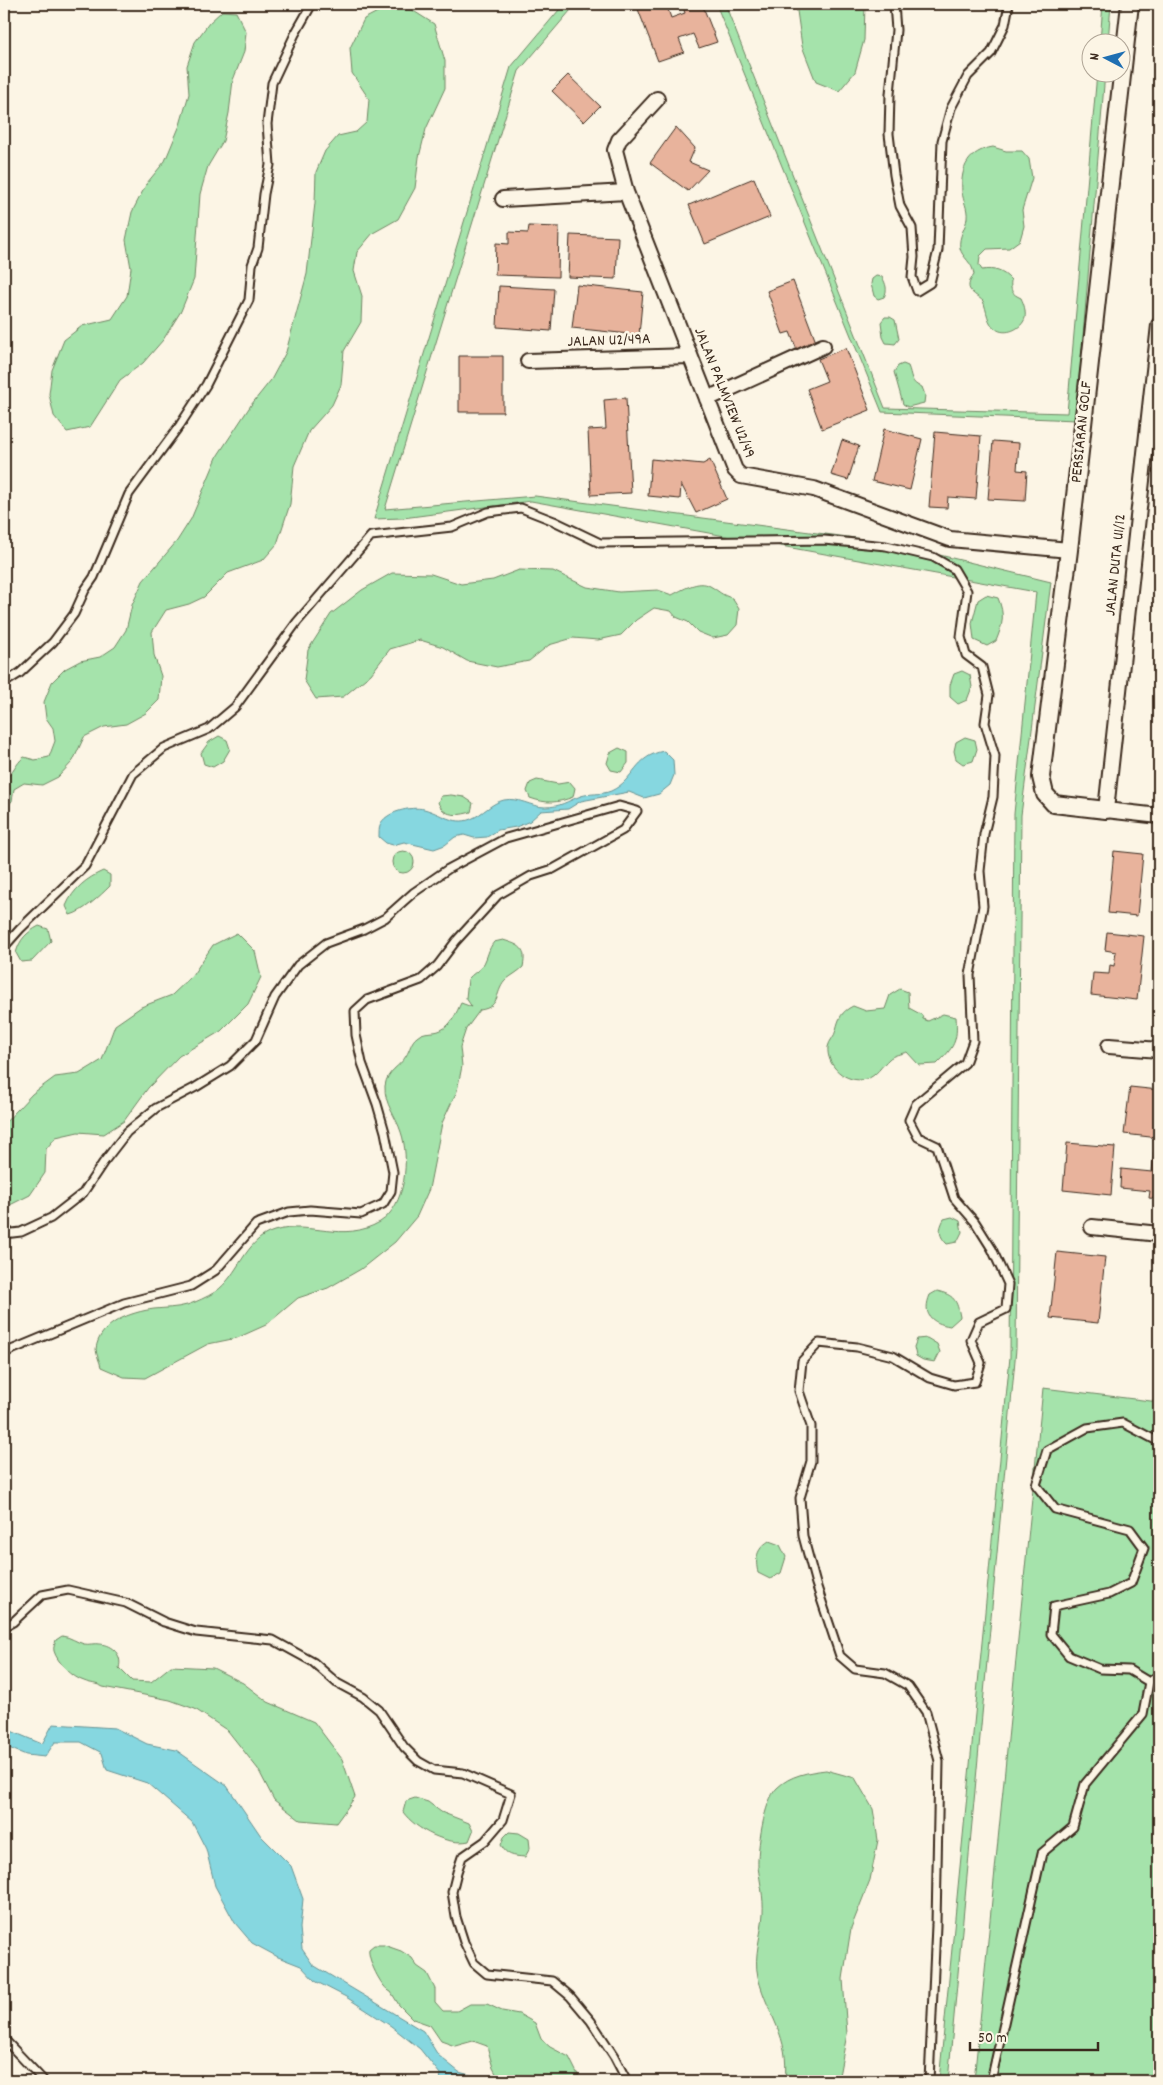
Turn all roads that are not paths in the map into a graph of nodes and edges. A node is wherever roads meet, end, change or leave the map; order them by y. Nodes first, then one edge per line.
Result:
1 (312, 4) edge
2 (894, 4) edge
3 (1009, 4) edge
4 (1130, 4) edge
5 (657, 99) dead end
6 (626, 192) junction
7 (503, 198) dead end
8 (1159, 324) edge
9 (823, 346) dead end
10 (690, 356) junction
11 (528, 361) dead end
12 (707, 399) junction
13 (1154, 432) edge
14 (1069, 550) junction
15 (4, 683) edge
16 (1106, 810) junction
17 (1159, 816) edge
18 (7, 940) edge
19 (4, 947) edge
20 (1110, 1046) dead end
21 (1159, 1050) edge
22 (1092, 1227) dead end
23 (4, 1234) edge
24 (1159, 1234) edge
25 (4, 1353) edge
26 (1159, 1442) edge
27 (4, 1627) edge
28 (1159, 1674) edge
29 (1149, 1682) junction
30 (4, 2039) edge
31 (44, 2081) edge
32 (628, 2081) edge
33 (929, 2081) edge
34 (990, 2081) edge

1 - 15 lane
2 - 3 lane
4 - 14 street, PERSIARAN GOLF
5 - 6 street, JALAN PALMVIEW U2/49
6 - 7 street
6 - 10 street, JALAN PALMVIEW U2/49
8 - 13 street, JALAN DUTA U1/12
9 - 12 street
10 - 11 street, JALAN U2/49A
10 - 12 street, JALAN PALMVIEW U2/49
12 - 14 street, JALAN PALMVIEW U2/49
13 - 16 street, JALAN DUTA U1/12
14 - 16 street, PERSIARAN GOLF
16 - 17 street
18 - 19 lane
18 - 33 lane
20 - 21 street
22 - 24 street
23 - 25 lane
26 - 29 lane
27 - 32 lane
28 - 29 lane
29 - 34 lane
30 - 31 lane

